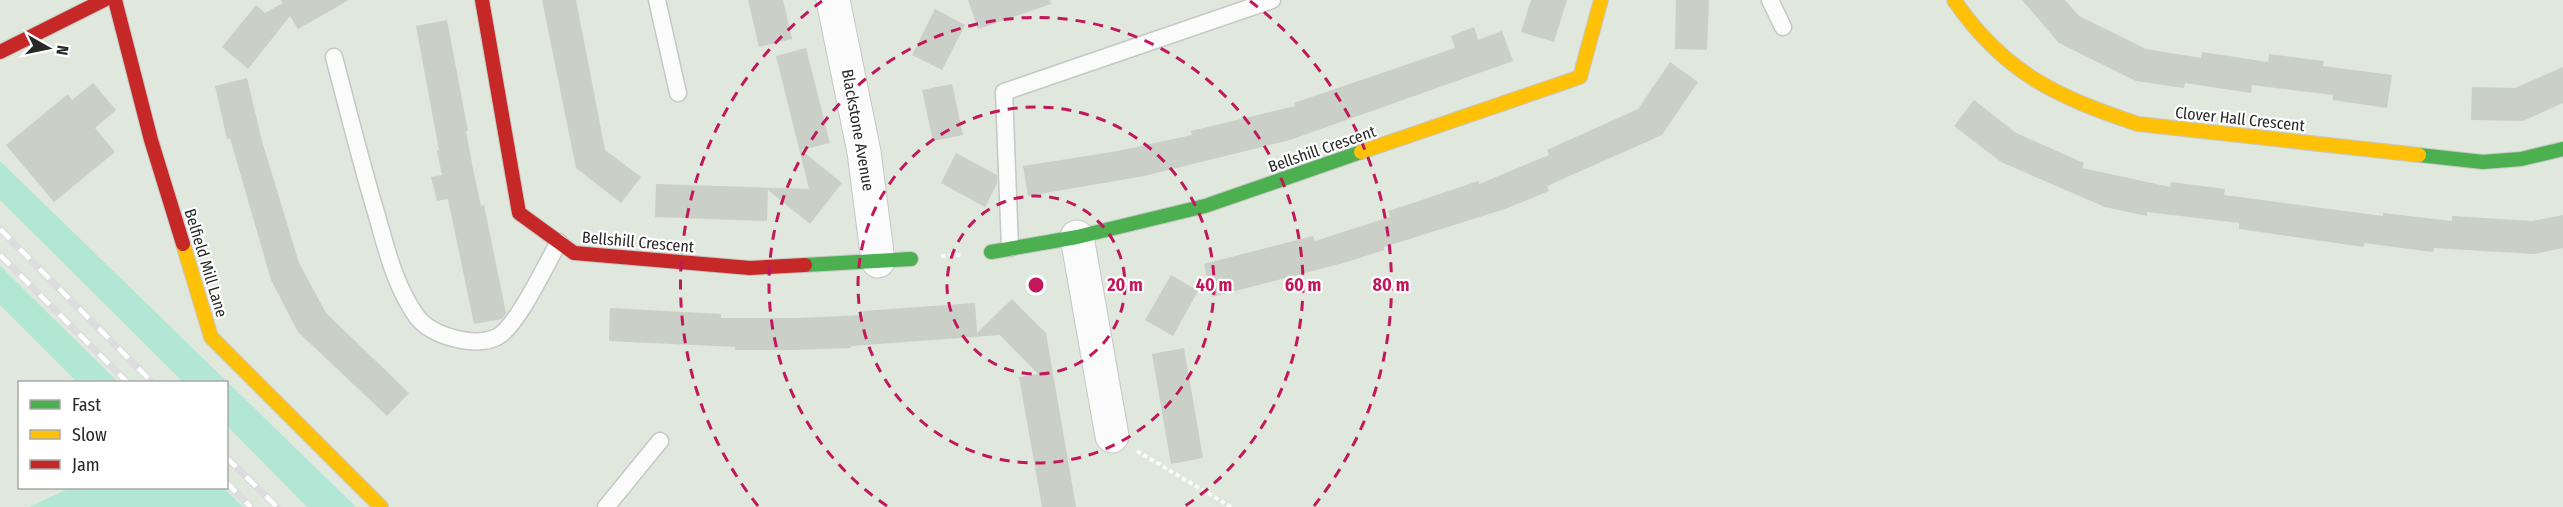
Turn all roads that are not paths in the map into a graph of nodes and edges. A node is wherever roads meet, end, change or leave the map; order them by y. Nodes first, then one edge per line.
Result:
1 (104, 0) edge
2 (115, 0) edge
3 (482, 0) edge
4 (657, 0) edge
5 (833, 0) edge
6 (1272, 0) edge
7 (1601, 0) edge
8 (1770, 0) edge
9 (1954, 0) edge
10 (1783, 27) dead end
11 (0, 52) edge
12 (334, 57) dead end
13 (678, 93) dead end
14 (2563, 149) edge
15 (1077, 237) junction
16 (559, 242) junction
17 (1010, 248) junction
18 (991, 252) road end
19 (911, 259) road end
20 (878, 261) junction
21 (1112, 436) road end
22 (660, 441) dead end
23 (381, 507) edge
24 (606, 507) edge

1 - 11 street
2 - 23 street, Belfield Mill Lane
3 - 16 street, Bellshill Crescent
4 - 13 lane
5 - 20 street, Blackstone Avenue
6 - 17 lane
7 - 15 street, Bellshill Crescent
8 - 10 lane
9 - 14 street, Clover Hall Crescent
12 - 16 lane
15 - 17 street, Bellshill Crescent
15 - 21 street
16 - 20 street, Bellshill Crescent
17 - 18 street, Bellshill Crescent
19 - 20 street, Bellshill Crescent
22 - 24 lane

